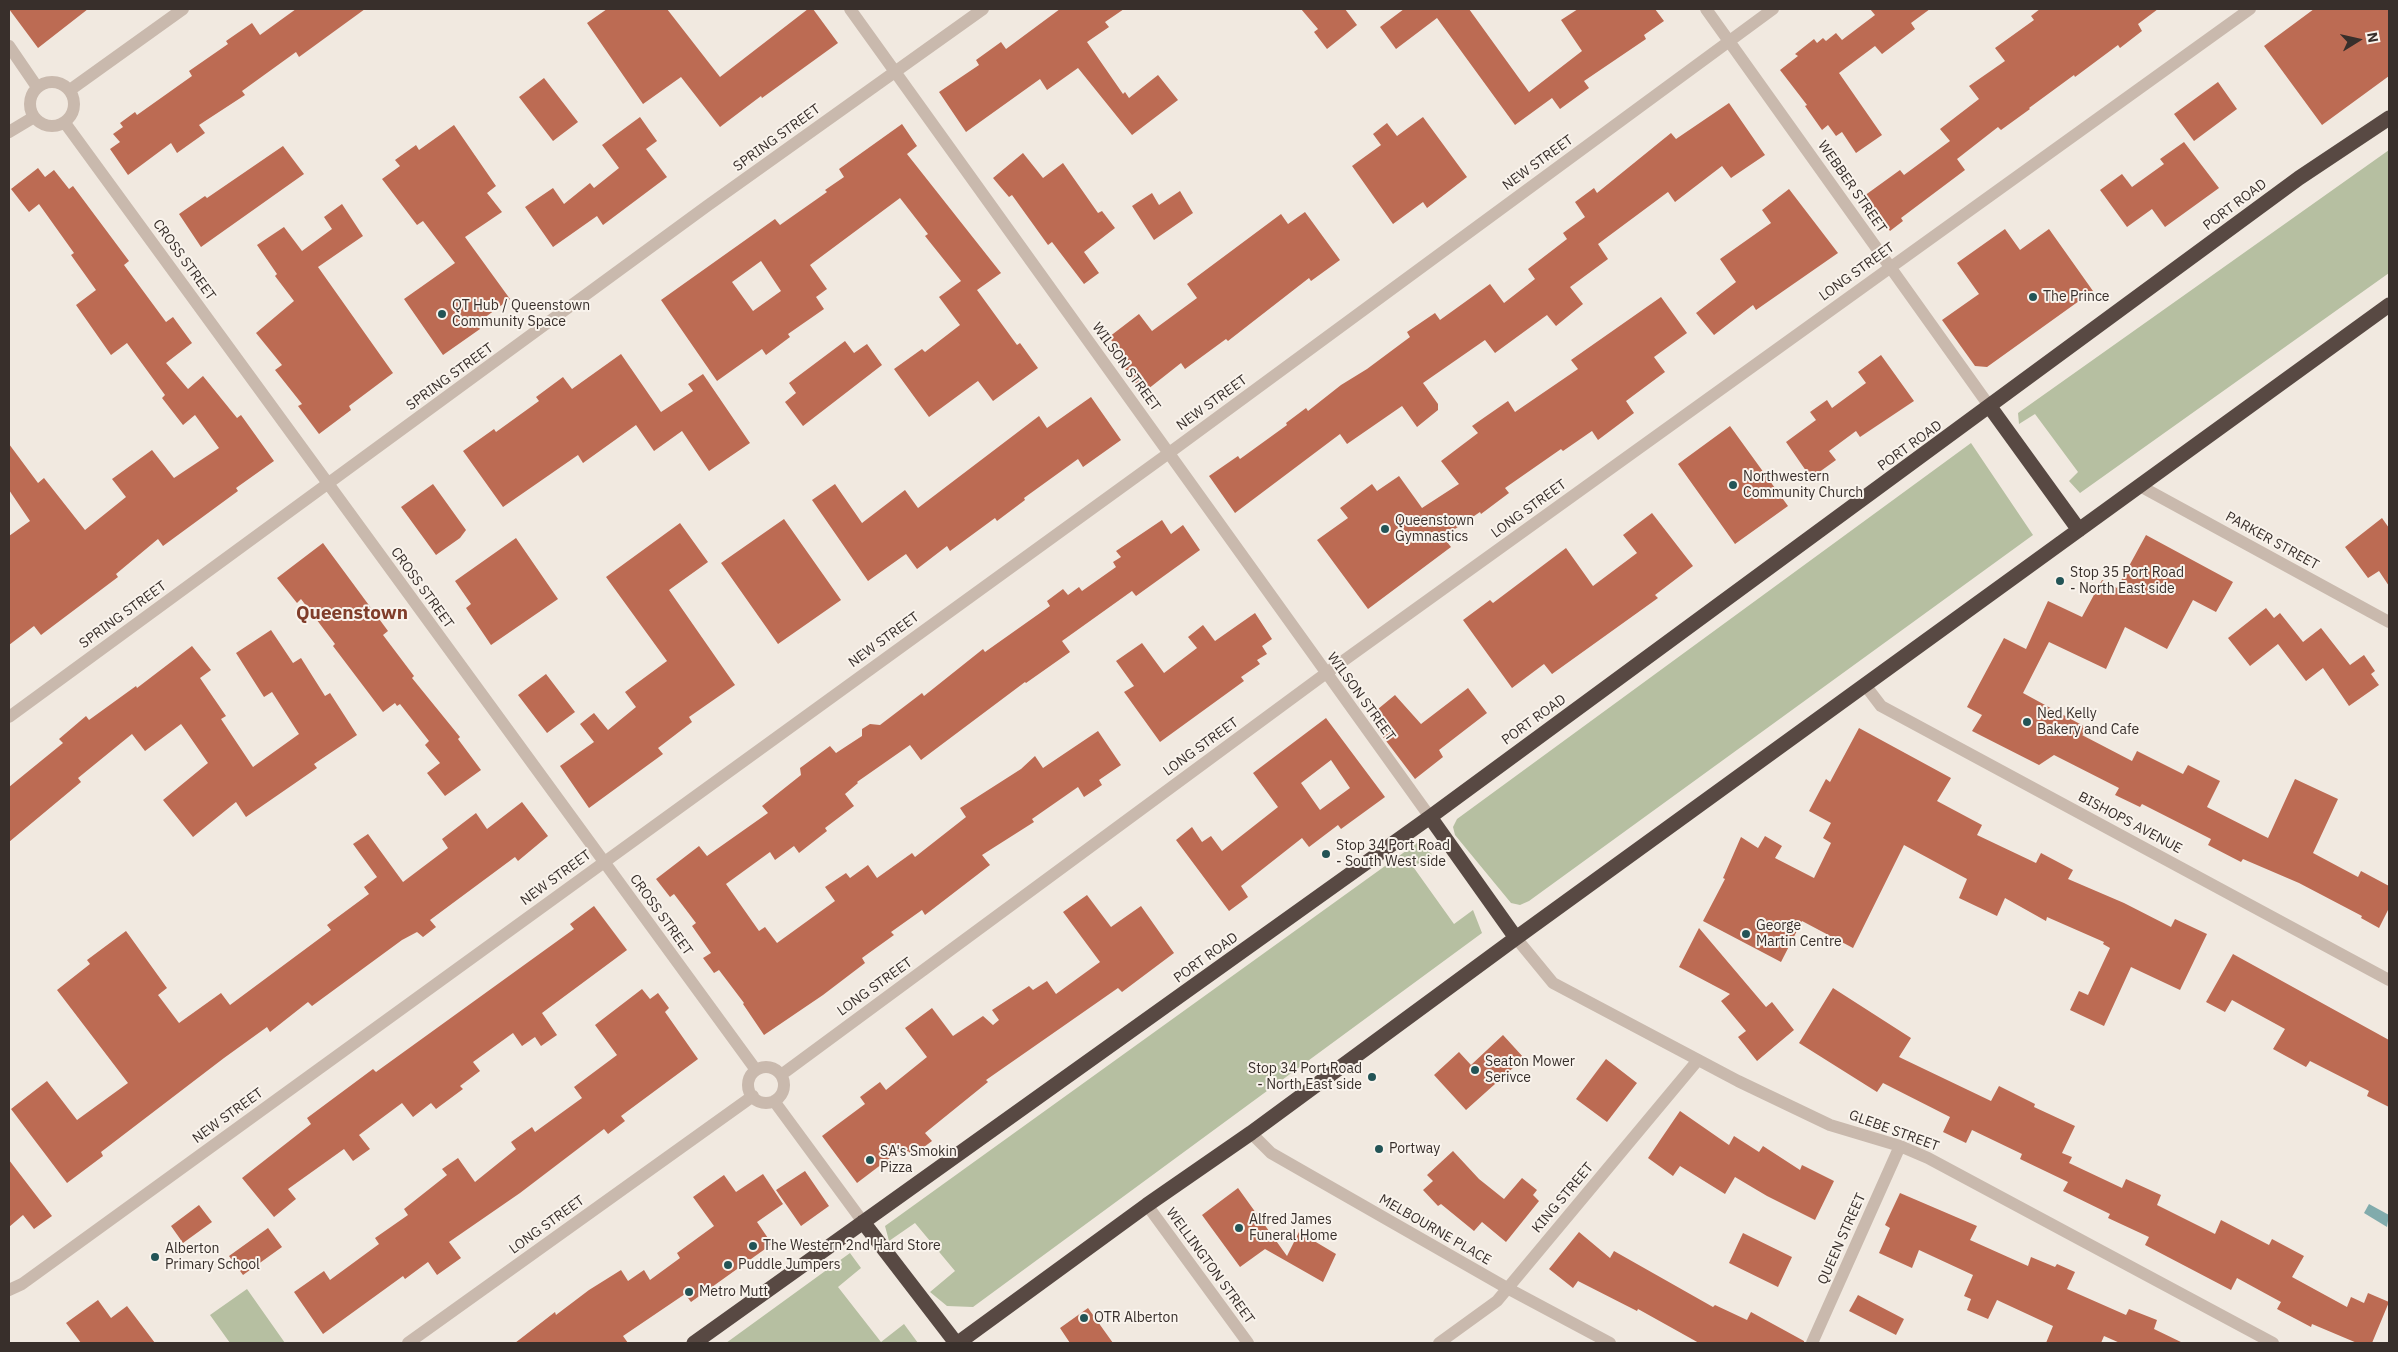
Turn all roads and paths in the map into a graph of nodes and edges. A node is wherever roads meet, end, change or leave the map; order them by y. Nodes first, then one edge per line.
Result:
1 (183, 9) edge
2 (850, 9) edge
3 (983, 9) edge
4 (1706, 9) edge
5 (1773, 9) edge
6 (2250, 9) edge
7 (1729, 41) junction
8 (9, 46) edge
9 (896, 71) junction
10 (37, 87) junction
11 (70, 90) junction
12 (34, 117) junction
13 (2389, 118) edge
14 (65, 123) junction
15 (9, 132) edge
16 (1890, 267) junction
17 (2389, 305) edge
18 (1990, 407) junction
19 (1169, 453) junction
20 (329, 485) junction
21 (2140, 486) junction
22 (2079, 530) junction
23 (2389, 622) edge
24 (1326, 674) junction
25 (1865, 685) junction
26 (9, 717) edge
27 (1430, 817) junction
28 (604, 862) junction
29 (1516, 938) junction
30 (2389, 980) edge
31 (1698, 1060) junction
32 (756, 1070) junction
33 (781, 1075) junction
34 (753, 1096) junction
35 (774, 1101) junction
36 (1251, 1134) junction
37 (1900, 1146) junction
38 (1148, 1205) junction
39 (863, 1222) junction
40 (1507, 1288) junction
41 (9, 1290) edge
42 (408, 1343) edge
43 (694, 1343) edge
44 (957, 1343) edge
45 (1248, 1343) edge
46 (1439, 1343) edge
47 (1610, 1343) edge
48 (1812, 1343) edge
49 (2273, 1343) edge

1 - 11 street
2 - 9 street, WILSON STREET
3 - 9 street, SPRING STREET
4 - 7 street, WEBBER STREET
5 - 7 street, NEW STREET
6 - 16 street, LONG STREET
7 - 16 street, WEBBER STREET
7 - 19 street, NEW STREET
8 - 10 street
9 - 19 street, WILSON STREET
9 - 20 street, SPRING STREET
10 - 11 street
10 - 12 street
11 - 14 street
12 - 14 street
12 - 15 street
13 - 18 highway, PORT ROAD
14 - 20 street, CROSS STREET
16 - 18 street, WEBBER STREET
16 - 24 street, LONG STREET
17 - 21 highway
18 - 22 highway
18 - 27 highway, PORT ROAD
19 - 24 street, WILSON STREET
19 - 28 street, NEW STREET
20 - 26 street, SPRING STREET
20 - 28 street, CROSS STREET
21 - 22 highway
21 - 23 street, PARKER STREET
22 - 25 highway
24 - 27 street, WILSON STREET
24 - 33 street, LONG STREET
25 - 29 highway
25 - 30 street, BISHOPS AVENUE
27 - 29 highway
27 - 39 highway, PORT ROAD
28 - 32 street, CROSS STREET
28 - 41 street, NEW STREET
29 - 31 street, GLEBE STREET
29 - 36 highway
31 - 37 street, GLEBE STREET
31 - 40 street, KING STREET
32 - 33 street
32 - 34 street
33 - 35 street
34 - 35 street
34 - 42 street, LONG STREET
35 - 39 street
36 - 38 highway
36 - 40 street, MELBOURNE PLACE
37 - 48 street, QUEEN STREET
37 - 49 street, GLEBE STREET
38 - 44 highway
38 - 45 street, WELLINGTON STREET
39 - 43 highway, PORT ROAD
39 - 44 highway
40 - 46 street, KING STREET
40 - 47 street, MELBOURNE PLACE

